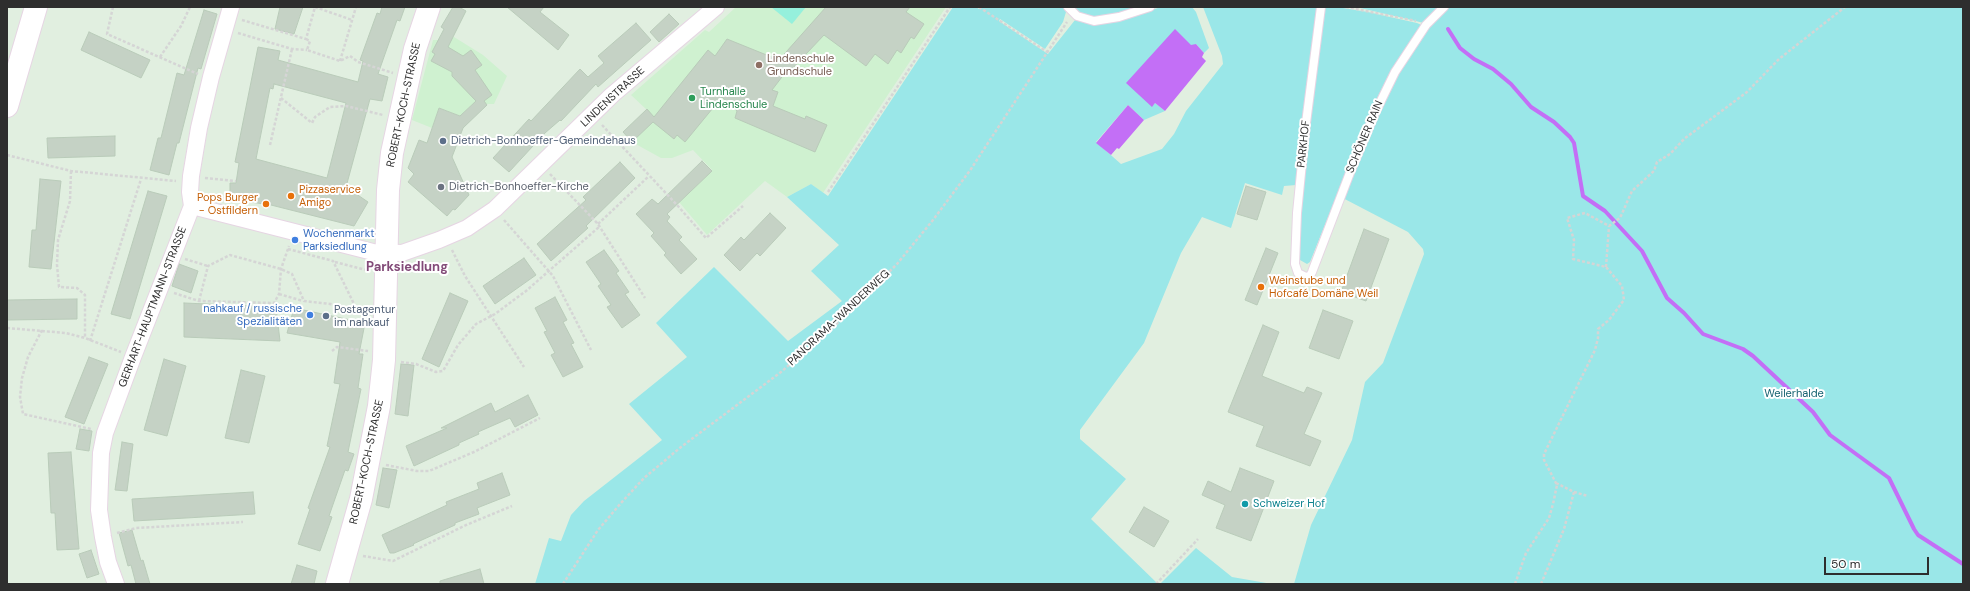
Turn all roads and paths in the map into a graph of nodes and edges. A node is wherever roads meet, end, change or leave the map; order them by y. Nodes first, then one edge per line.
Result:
1 (36, 7) edge
2 (113, 7) edge
3 (190, 7) edge
4 (315, 7) edge
5 (356, 7) edge
6 (429, 7) edge
7 (716, 7) edge
8 (950, 7) edge
9 (980, 7) edge
10 (1150, 7) edge
11 (1321, 7) edge
12 (1346, 7) edge
13 (1444, 7) edge
14 (1845, 7) edge
15 (1070, 9) edge
16 (228, 17) edge
17 (352, 20) junction
18 (1413, 21) dead end
19 (306, 39) junction
20 (292, 49) junction
21 (307, 50) junction
22 (1047, 52) junction
23 (160, 57) junction
24 (340, 61) junction
25 (211, 77) junction
26 (408, 77) junction
27 (281, 98) junction
28 (7, 106) edge
29 (592, 115) junction
30 (399, 119) junction
31 (270, 145) dead end
32 (7, 155) edge
33 (540, 166) junction
34 (71, 171) junction
35 (649, 176) junction
36 (141, 179) junction
37 (191, 180) junction
38 (236, 181) dead end
39 (828, 192) dead end
40 (192, 206) junction
41 (743, 206) dead end
42 (495, 209) junction
43 (599, 225) junction
44 (1609, 226) junction
45 (294, 232) junction
46 (446, 238) junction
47 (288, 249) junction
48 (173, 255) junction
49 (334, 262) junction
50 (387, 263) junction
51 (208, 266) junction
52 (1606, 267) junction
53 (281, 269) junction
54 (550, 272) junction
55 (1306, 277) joint
56 (160, 288) junction
57 (279, 294) junction
58 (646, 298) dead end
59 (199, 301) junction
60 (304, 301) junction
61 (492, 316) junction
62 (7, 328) edge
63 (42, 330) junction
64 (85, 338) junction
65 (90, 341) junction
66 (591, 350) dead end
67 (332, 351) dead end
68 (384, 356) junction
69 (132, 357) junction
70 (524, 367) dead end
71 (540, 418) dead end
72 (105, 433) junction
73 (369, 462) junction
74 (1556, 483) junction
75 (1574, 492) junction
76 (1588, 496) dead end
77 (512, 506) dead end
78 (244, 522) dead end
79 (102, 537) junction
80 (1198, 540) dead end
81 (346, 552) junction
82 (116, 584) edge
83 (337, 584) edge
84 (563, 584) edge
85 (1156, 584) edge
86 (1515, 584) edge
87 (1540, 584) edge

1 - 28 street
2 - 23 path
3 - 23 path
4 - 17 path
4 - 19 path
5 - 17 path
6 - 26 street, ROBERT-KOCH-STRASSE
7 - 29 street, LINDENSTRASSE
8 - 39 path
9 - 22 path
10 - 15 lane
11 - 55 lane, PARKHOF
12 - 18 path
13 - 55 lane, SCHÖNER RAIN
14 - 44 path
15 - 22 path, PANORAMA-WANDERWEG
16 - 19 path
16 - 20 path
16 - 25 street, GERHART-HAUPTMANN-STRASSE
17 - 24 path
19 - 21 path
20 - 21 path
20 - 27 path
21 - 24 path
22 - 84 path, PANORAMA-WANDERWEG
23 - 25 path
24 - 26 path
25 - 37 street, GERHART-HAUPTMANN-STRASSE
26 - 30 street, ROBERT-KOCH-STRASSE
27 - 30 path
27 - 31 path
29 - 33 street, LINDENSTRASSE
29 - 35 path
30 - 50 street, ROBERT-KOCH-STRASSE
32 - 34 path
33 - 42 street, LINDENSTRASSE
33 - 43 path
34 - 36 path
34 - 64 path
35 - 41 path
35 - 43 path
36 - 37 path
36 - 65 path
37 - 38 path
37 - 40 street, GERHART-HAUPTMANN-STRASSE
40 - 45 street, LINDENSTRASSE
40 - 48 street, GERHART-HAUPTMANN-STRASSE
42 - 46 street, LINDENSTRASSE
42 - 54 path
43 - 54 path
43 - 58 path
44 - 52 path
44 - 52 path
45 - 47 path
45 - 50 street, LINDENSTRASSE
46 - 50 street, LINDENSTRASSE
46 - 61 path
47 - 49 path
47 - 53 path
48 - 51 path
48 - 56 street, GERHART-HAUPTMANN-STRASSE
49 - 50 path
49 - 60 path
50 - 68 street, ROBERT-KOCH-STRASSE
51 - 53 path
51 - 59 path
52 - 74 path
53 - 57 path
53 - 60 path
54 - 61 path
54 - 66 path
56 - 59 path
56 - 69 street, GERHART-HAUPTMANN-STRASSE
57 - 59 path
57 - 60 path
61 - 68 path
61 - 70 path
62 - 63 path
63 - 64 path
63 - 72 path
64 - 65 path
65 - 69 path
67 - 68 path
68 - 73 street, ROBERT-KOCH-STRASSE
69 - 72 street, GERHART-HAUPTMANN-STRASSE
71 - 73 path
72 - 79 street, GERHART-HAUPTMANN-STRASSE
73 - 81 street, ROBERT-KOCH-STRASSE
74 - 75 path
74 - 86 path
75 - 76 path
75 - 87 path
77 - 81 path
78 - 79 path
79 - 82 street, GERHART-HAUPTMANN-STRASSE
80 - 85 path
81 - 83 street, ROBERT-KOCH-STRASSE

